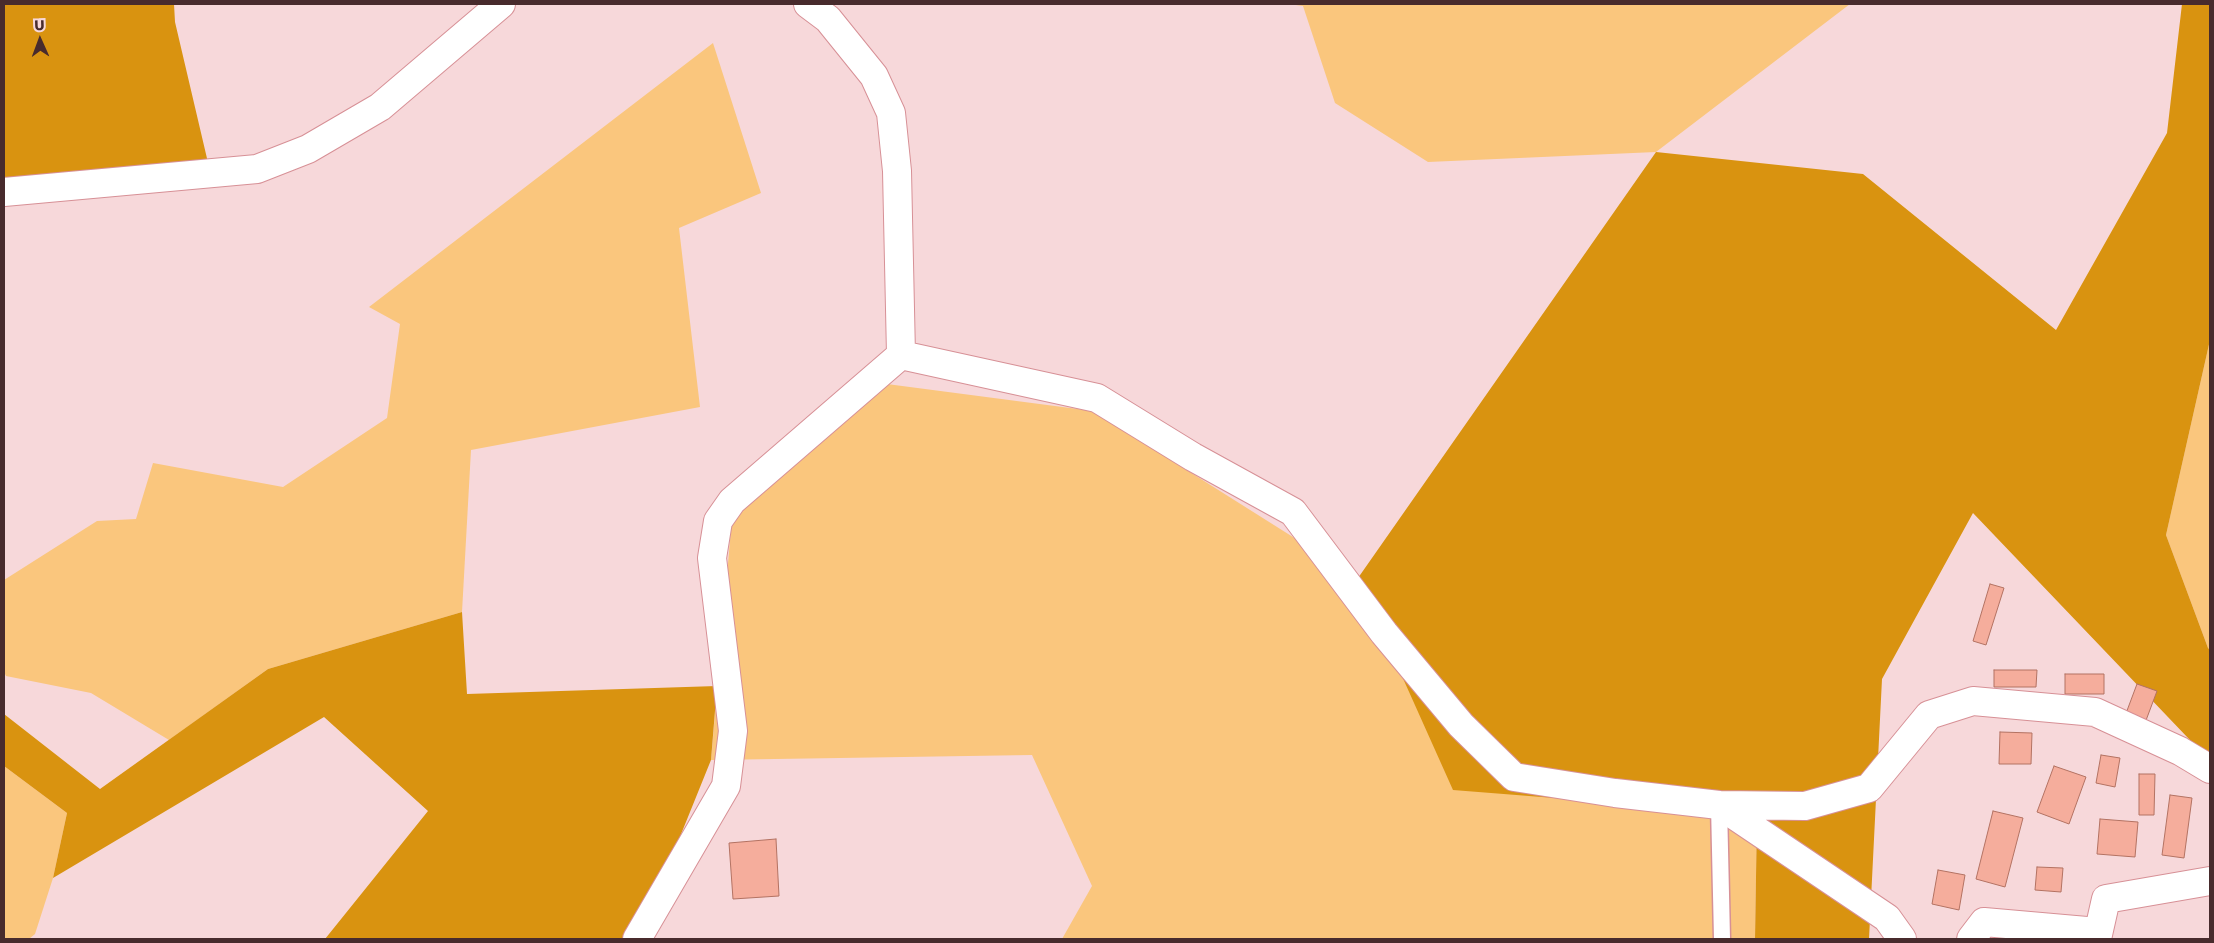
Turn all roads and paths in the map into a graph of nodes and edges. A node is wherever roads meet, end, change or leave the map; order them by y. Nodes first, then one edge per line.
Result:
1 (501, 4) edge
2 (808, 4) edge
3 (4, 192) edge
4 (901, 355) junction
5 (2210, 769) edge
6 (1719, 805) junction
7 (2210, 880) edge
8 (2098, 936) edge
9 (637, 939) edge
10 (1722, 939) edge
11 (1902, 939) edge
12 (1971, 939) edge

1 - 3 street
2 - 4 street
4 - 6 street
4 - 9 street
5 - 6 street
6 - 10 lane
6 - 11 street
7 - 8 street
8 - 12 street

